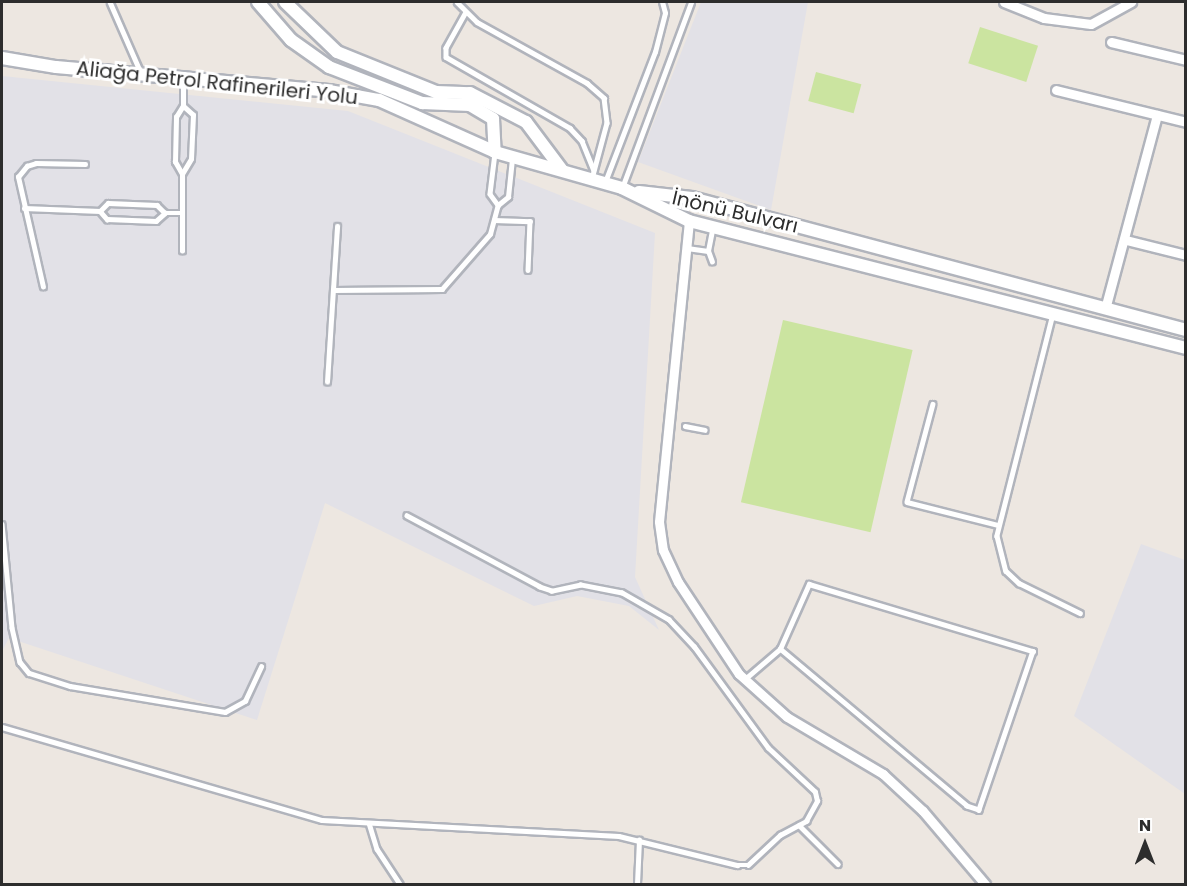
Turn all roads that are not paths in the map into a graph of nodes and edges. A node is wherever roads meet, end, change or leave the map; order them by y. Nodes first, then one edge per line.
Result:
1 (111, 2) edge
2 (258, 2) edge
3 (285, 2) edge
4 (457, 2) edge
5 (662, 2) edge
6 (690, 2) edge
7 (1004, 2) edge
8 (1131, 2) edge
9 (466, 12) junction
10 (1112, 42) dead end
11 (2, 58) edge
12 (356, 60) junction
13 (1185, 60) edge
14 (381, 70) junction
15 (141, 73) junction
16 (350, 75) junction
17 (183, 78) junction
18 (407, 81) junction
19 (375, 84) junction
20 (1056, 90) dead end
21 (400, 94) junction
22 (183, 106) junction
23 (1157, 115) junction
24 (1185, 122) edge
25 (495, 152) junction
26 (513, 156) junction
27 (85, 164) dead end
28 (562, 170) junction
29 (182, 174) junction
30 (593, 174) junction
31 (605, 182) junction
32 (627, 190) junction
33 (498, 205) junction
34 (24, 208) junction
35 (100, 211) junction
36 (165, 213) junction
37 (181, 213) junction
38 (494, 220) junction
39 (689, 221) junction
40 (337, 226) dead end
41 (712, 227) junction
42 (1126, 240) junction
43 (687, 248) junction
44 (182, 251) dead end
45 (708, 251) junction
46 (1185, 255) edge
47 (712, 262) dead end
48 (528, 270) dead end
49 (43, 287) dead end
50 (334, 290) junction
51 (1106, 309) junction
52 (1053, 314) junction
53 (1185, 330) edge
54 (1185, 348) edge
55 (327, 382) dead end
56 (933, 404) dead end
57 (685, 426) dead end
58 (705, 429) dead end
59 (407, 516) dead end
60 (2, 524) edge
61 (998, 525) junction
62 (1080, 614) dead end
63 (780, 649) junction
64 (261, 667) dead end
65 (745, 680) junction
66 (2, 727) edge
67 (369, 823) junction
68 (799, 825) junction
69 (639, 840) junction
70 (838, 864) dead end
71 (400, 885) edge
72 (637, 885) edge
73 (985, 885) edge

1 - 15 lane
2 - 16 street
3 - 12 street
4 - 9 lane
5 - 31 lane
6 - 32 lane
7 - 8 street
9 - 30 lane
9 - 30 lane
10 - 13 street
11 - 15 street, Aliağa Petrol Rafinerileri Yolu
12 - 14 street
12 - 16 street
14 - 18 street
14 - 19 street
15 - 17 street, Aliağa Petrol Rafinerileri Yolu
16 - 19 street
17 - 22 lane
17 - 25 street, Aliağa Petrol Rafinerileri Yolu
18 - 21 street
18 - 28 street
19 - 21 street
20 - 23 street
21 - 25 street
22 - 29 lane
22 - 29 lane
23 - 24 street
23 - 42 street
25 - 26 street, Aliağa Petrol Rafinerileri Yolu
25 - 33 lane
26 - 28 street, Aliağa Petrol Rafinerileri Yolu
26 - 33 lane
27 - 34 lane
28 - 30 street, Aliağa Petrol Rafinerileri Yolu
29 - 37 lane
30 - 31 street, Aliağa Petrol Rafinerileri Yolu
31 - 32 street, Aliağa Petrol Rafinerileri Yolu
32 - 39 street, İnönü Bulvarı
32 - 51 street, İnönü Bulvarı
33 - 38 lane
34 - 35 lane
34 - 49 lane
35 - 36 lane
35 - 36 lane
36 - 37 lane
37 - 44 lane
38 - 48 lane
38 - 50 lane
39 - 41 street, İnönü Bulvarı
39 - 43 street
40 - 50 lane
41 - 45 lane
41 - 52 street, İnönü Bulvarı
42 - 46 street
42 - 51 street
43 - 45 lane
43 - 65 street
45 - 47 lane
50 - 55 lane
51 - 53 street, İnönü Bulvarı
52 - 54 street, İnönü Bulvarı
52 - 61 lane
56 - 61 lane
57 - 58 lane
59 - 68 lane
60 - 64 lane
61 - 62 lane
63 - 63 lane
63 - 65 lane
65 - 73 street
66 - 67 lane
67 - 69 lane
67 - 71 lane
68 - 69 lane
68 - 70 lane
69 - 72 lane

